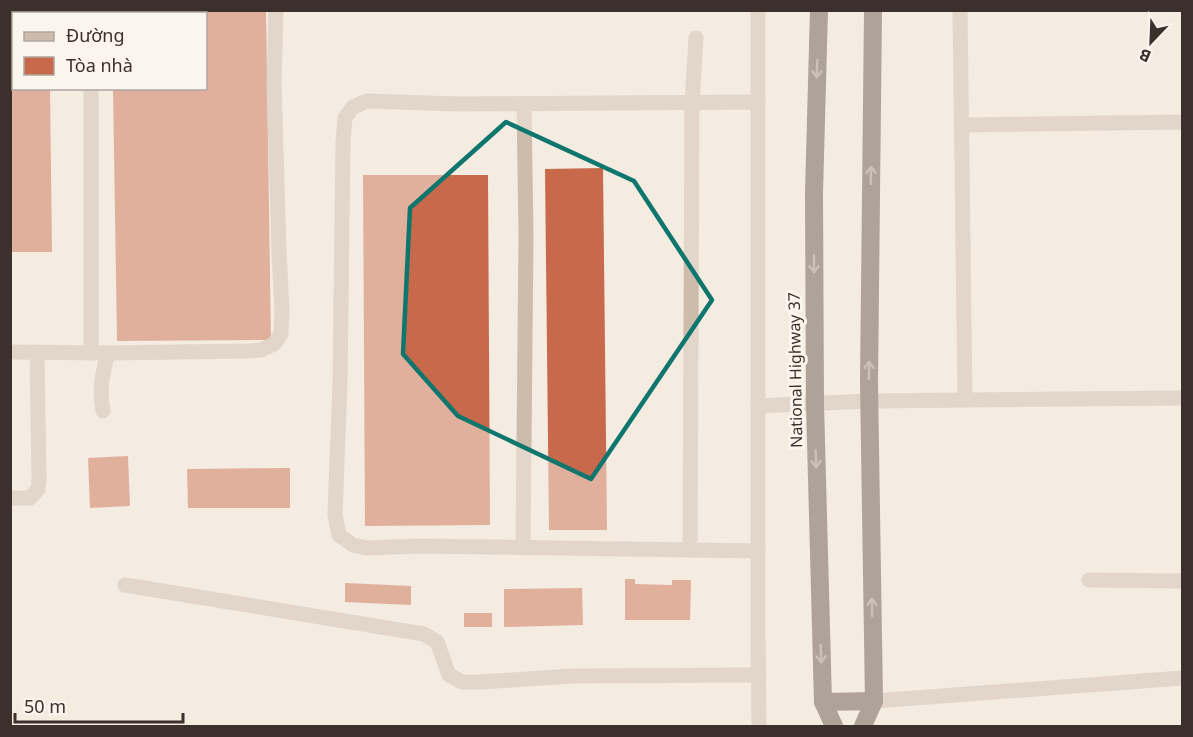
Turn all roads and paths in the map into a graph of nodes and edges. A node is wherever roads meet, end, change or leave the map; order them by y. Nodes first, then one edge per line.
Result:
1 (276, 10) edge
2 (758, 10) edge
3 (819, 10) edge
4 (873, 10) edge
5 (960, 10) edge
6 (696, 38) dead end
7 (91, 90) edge
8 (758, 102) junction
9 (692, 103) junction
10 (524, 104) junction
11 (1182, 122) edge
12 (961, 125) junction
13 (10, 352) edge
14 (37, 352) junction
15 (91, 353) junction
16 (108, 353) junction
17 (1182, 398) edge
18 (965, 400) junction
19 (869, 401) junction
20 (814, 404) junction
21 (758, 406) junction
22 (104, 411) dead end
23 (10, 498) edge
24 (523, 548) junction
25 (690, 550) junction
26 (758, 551) junction
27 (1089, 580) dead end
28 (1182, 581) edge
29 (125, 585) dead end
30 (759, 675) junction
31 (1182, 678) edge
32 (874, 701) junction
33 (823, 702) junction
34 (759, 726) edge
35 (834, 726) edge
36 (863, 726) edge

1 - 16 street
2 - 8 street
3 -> 20 highway, National Highway 37
19 -> 4 highway
5 - 12 street
6 - 9 street
7 - 15 street
8 - 9 street
8 - 21 street
9 - 10 street
9 - 25 street
10 - 24 street
10 - 24 street
11 - 12 street
12 - 18 street
13 - 14 street
14 - 15 street
14 - 23 street
15 - 16 street
16 - 22 street
17 - 18 street
18 - 19 street
19 - 20 street
32 -> 19 highway
20 - 21 street
20 -> 33 highway, National Highway 37
21 - 26 street
24 - 25 street
25 - 26 street
26 - 30 street
27 - 28 street
29 - 30 street
30 - 34 street
31 - 32 street
32 - 33 highway
32 - 36 highway
33 - 35 highway, National Highway 37

